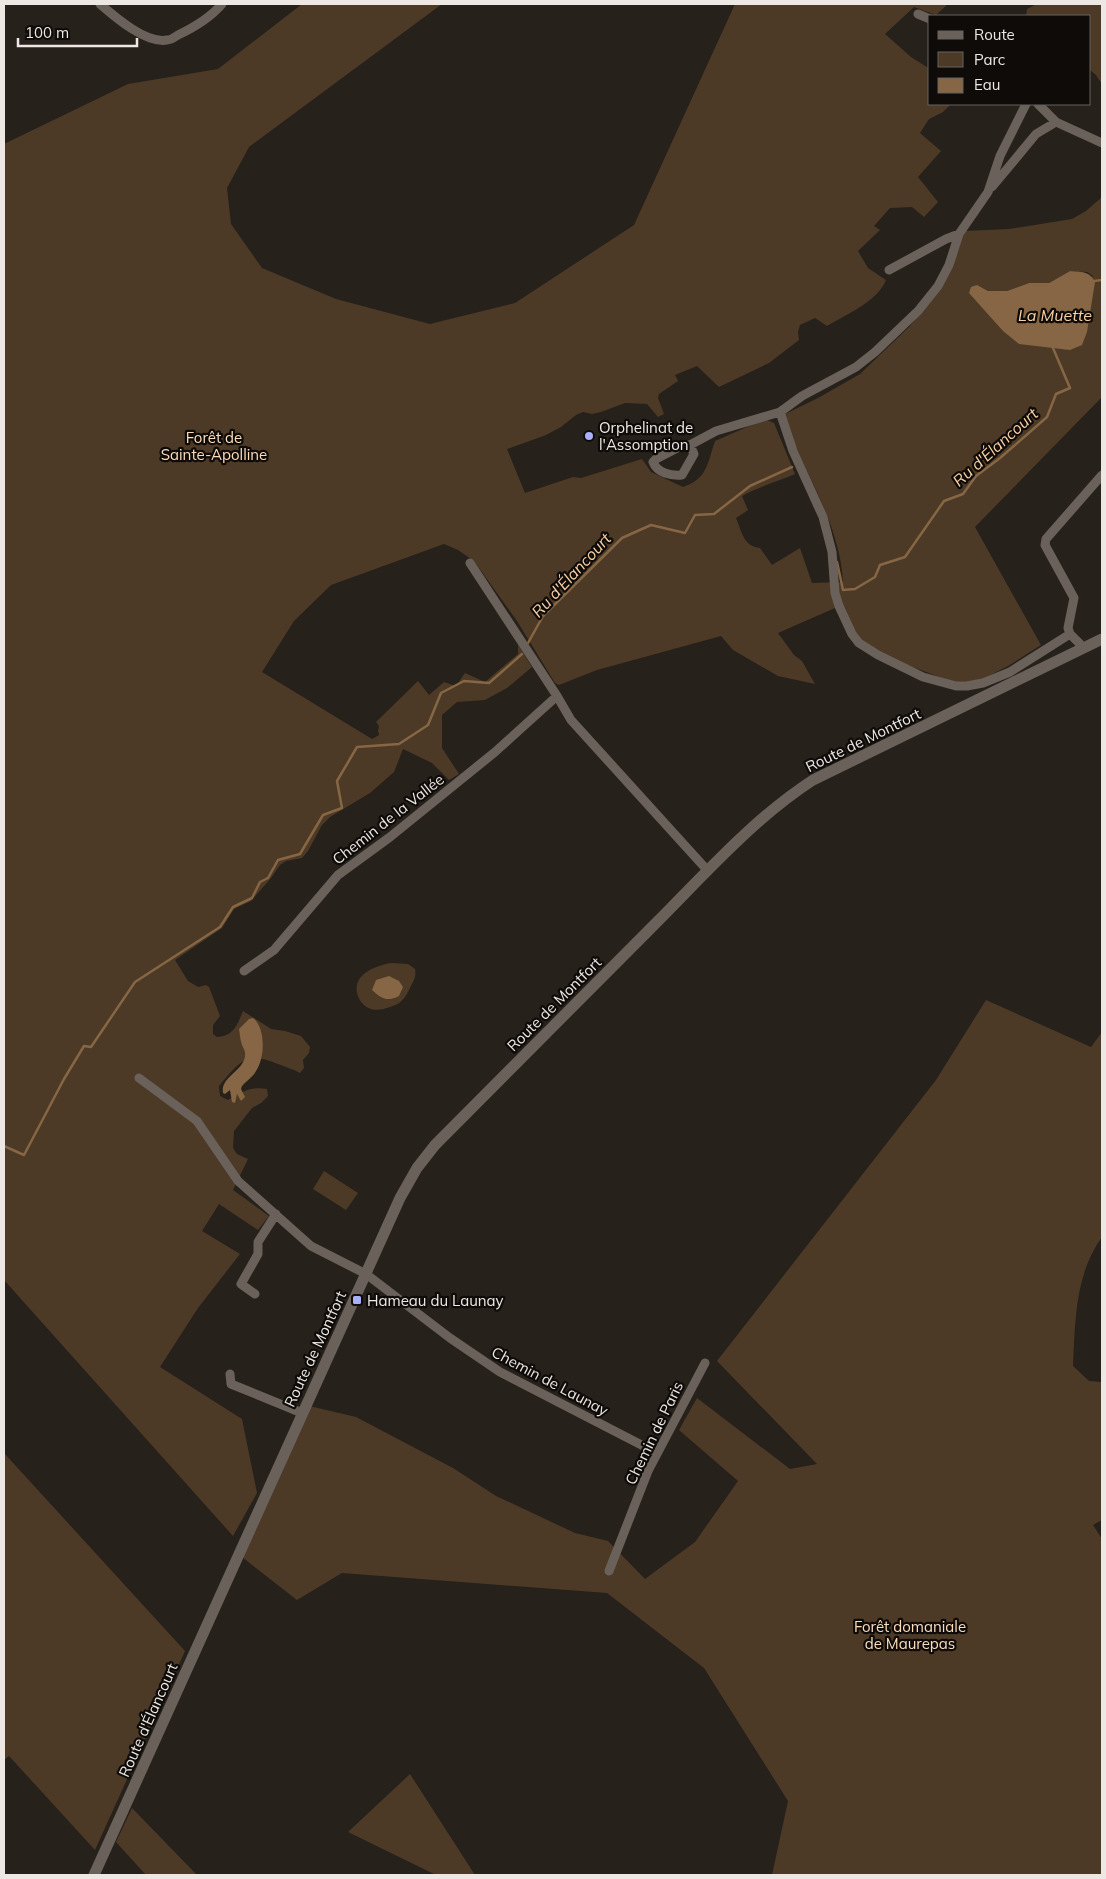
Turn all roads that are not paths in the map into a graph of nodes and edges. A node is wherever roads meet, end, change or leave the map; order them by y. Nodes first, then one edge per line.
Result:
1 (100, 4) edge
2 (222, 4) edge
3 (918, 14) dead end
4 (928, 18) edge
5 (1026, 105) edge
6 (1039, 105) edge
7 (1056, 122) junction
8 (1102, 143) edge
9 (988, 192) junction
10 (959, 234) junction
11 (889, 270) dead end
12 (780, 412) junction
13 (690, 445) dead end
14 (1102, 475) edge
15 (470, 563) dead end
16 (1070, 634) junction
17 (1102, 639) edge
18 (1083, 649) junction
19 (557, 696) junction
20 (708, 871) junction
21 (244, 971) dead end
22 (139, 1078) dead end
23 (276, 1214) junction
24 (366, 1274) junction
25 (255, 1294) dead end
26 (705, 1363) dead end
27 (230, 1374) dead end
28 (302, 1413) junction
29 (657, 1453) junction
30 (610, 1571) dead end
31 (228, 1578) joint
32 (94, 1875) edge

1 - 2 street
3 - 4 street
5 - 9 street
6 - 7 street
7 - 8 street
7 - 9 street
9 - 10 street
10 - 11 street
10 - 12 street
12 - 13 street
12 - 16 street
14 - 16 street
15 - 19 street
16 - 18 street
17 - 18 street, Route de Montfort
18 - 20 street, Route de Montfort
19 - 20 street
19 - 21 street, Chemin de la Vallée
20 - 24 street, Route de Montfort
22 - 23 street, Chemin de Launay
23 - 24 street, Chemin de Launay
23 - 25 street
24 - 28 street, Route de Montfort
24 - 29 street, Chemin de Launay
26 - 29 street, Chemin de Paris
27 - 28 street
28 - 31 street, Route de Montfort
29 - 30 street, Chemin de Paris
31 - 32 street, Route d'Élancourt

